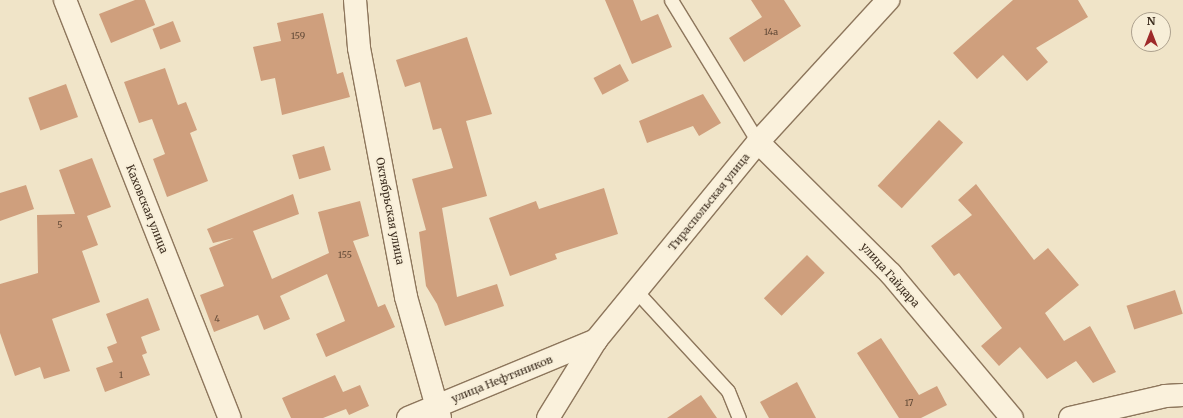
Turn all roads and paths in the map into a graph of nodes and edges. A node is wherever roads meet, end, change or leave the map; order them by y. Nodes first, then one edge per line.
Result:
1 (65, 0) edge
2 (354, 0) edge
3 (671, 0) edge
4 (888, 0) edge
5 (758, 142) junction
6 (637, 292) junction
7 (596, 340) junction
8 (1183, 395) edge
9 (438, 412) edge
10 (230, 418) edge
11 (408, 418) edge
12 (548, 418) edge
13 (739, 418) edge
14 (1012, 418) edge
15 (1070, 418) edge

1 - 10 street, Каховская улица
2 - 9 street, Октябрьская улица
3 - 5 lane
4 - 5 street, Тираспольская улица
5 - 6 street, Тираспольская улица
5 - 14 street, улица Гайдара
6 - 7 street, Тираспольская улица
6 - 13 lane
7 - 9 street, улица Нефтяников
7 - 12 street, Тираспольская улица
8 - 15 street
9 - 11 street, улица Нефтяников

